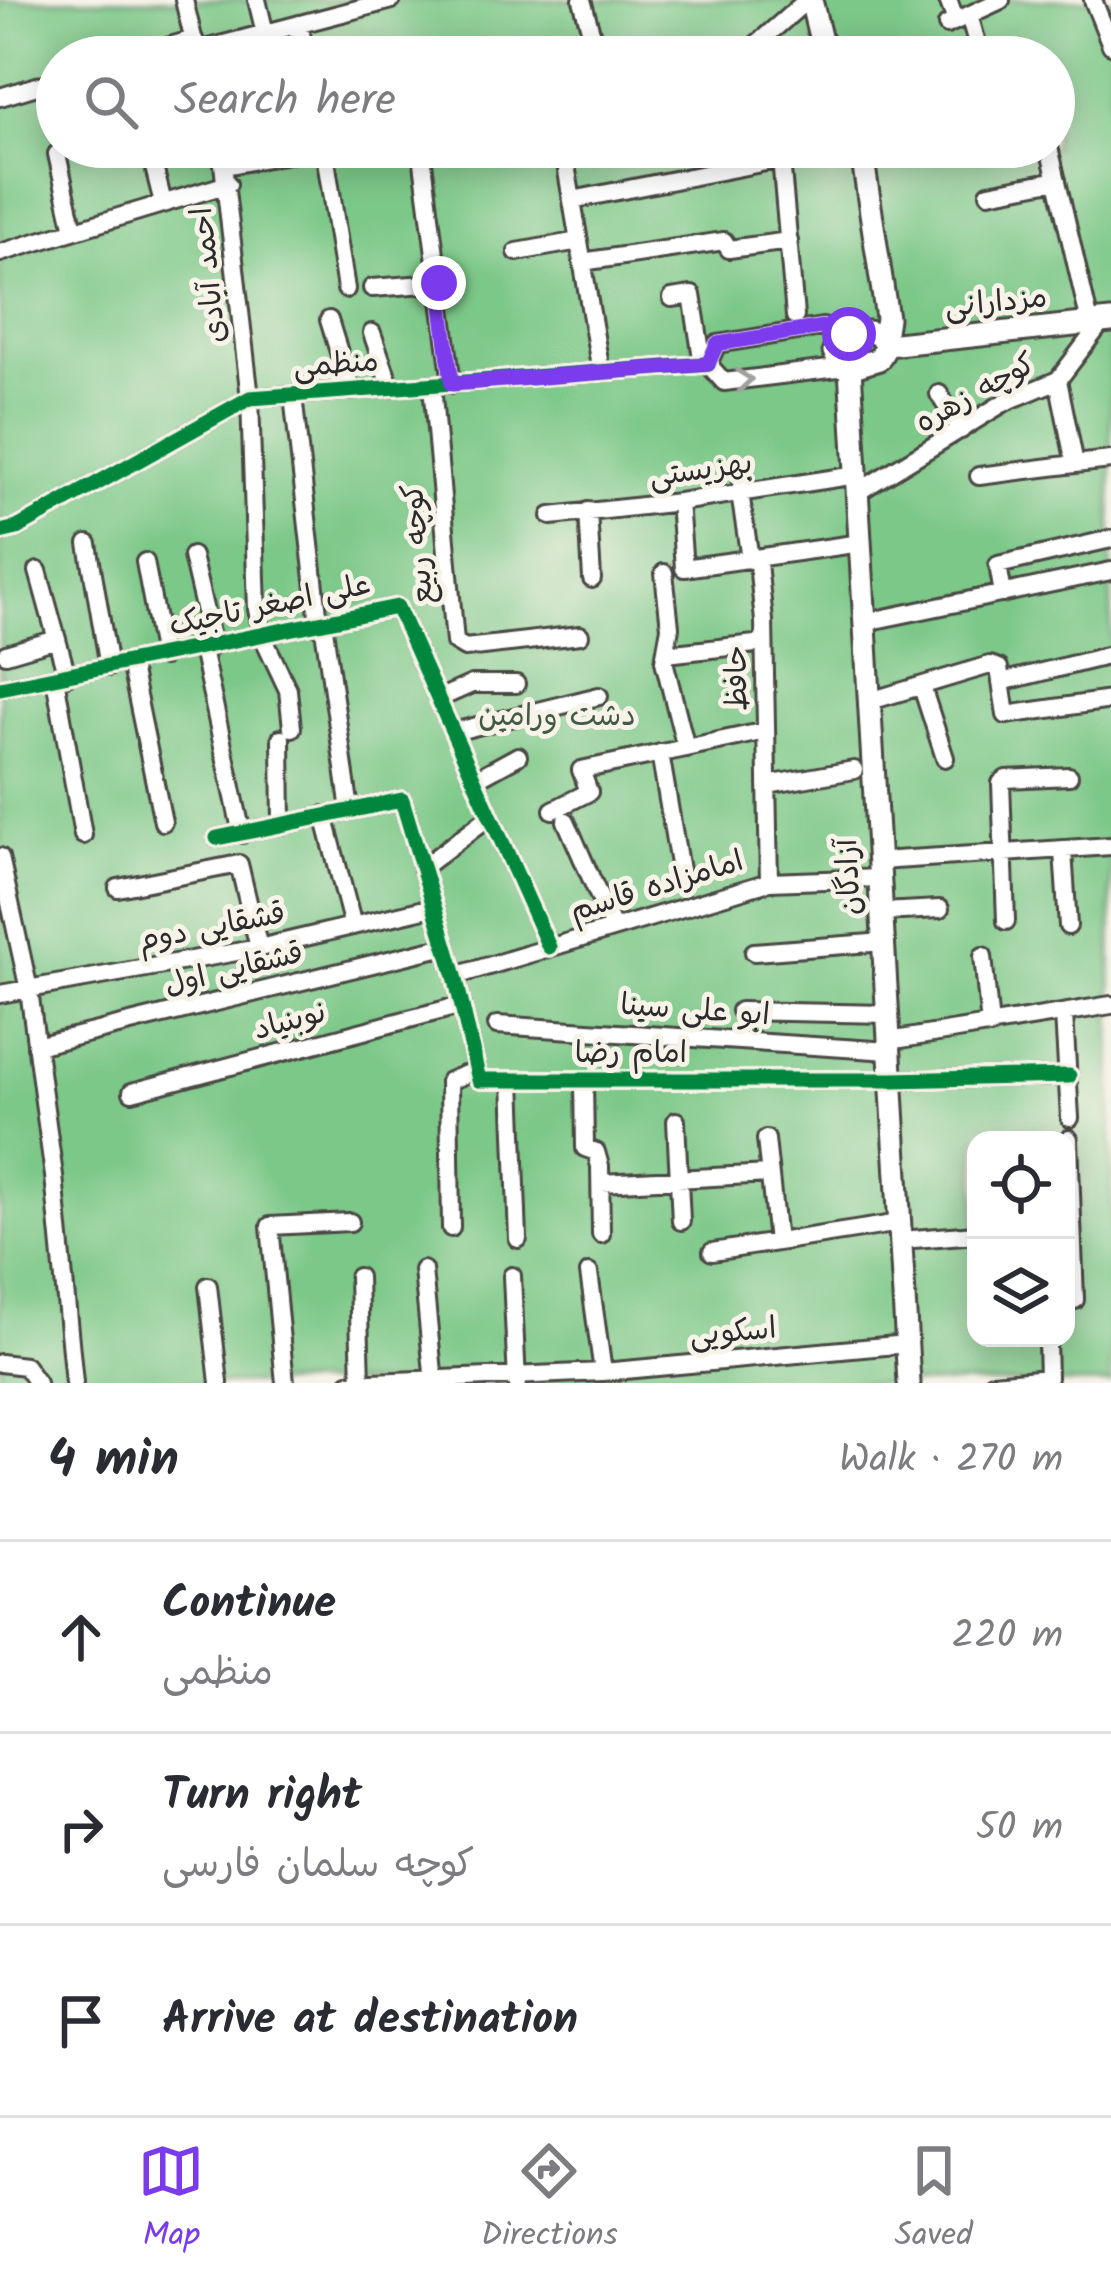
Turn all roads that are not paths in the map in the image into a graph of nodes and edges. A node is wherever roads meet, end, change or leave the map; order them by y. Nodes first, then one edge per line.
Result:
1 (184, 0) edge
2 (257, 0) edge
3 (392, 0) edge
4 (582, 0) edge
5 (809, 0) edge
6 (948, 0) edge
7 (1001, 0) edge
8 (1093, 0) edge
9 (335, 7) edge
10 (957, 20) junction
11 (299, 25) junction
12 (265, 33) junction
13 (193, 36) edge
14 (252, 36) edge
15 (301, 36) edge
16 (592, 36) edge
17 (767, 36) edge
18 (819, 36) edge
19 (967, 36) edge
20 (1111, 45) edge
21 (36, 86) edge
22 (0, 97) edge
23 (60, 168) edge
24 (155, 168) edge
25 (226, 168) edge
26 (252, 168) edge
27 (328, 168) edge
28 (424, 168) edge
29 (714, 168) edge
30 (782, 168) edge
31 (864, 168) edge
32 (1054, 168) edge
33 (567, 171) dead end
34 (227, 175) junction
35 (1057, 180) junction
36 (989, 193) dead end
37 (572, 200) junction
38 (164, 203) junction
39 (74, 230) junction
40 (579, 241) junction
41 (789, 241) junction
42 (517, 252) dead end
43 (0, 253) edge
44 (582, 262) junction
45 (439, 283) junction
46 (372, 288) dead end
47 (346, 289) dead end
48 (672, 298) dead end
49 (795, 316) dead end
50 (329, 320) dead end
51 (1101, 322) edge
52 (372, 333) dead end
53 (849, 334) junction
54 (886, 341) junction
55 (705, 364) junction
56 (848, 367) junction
57 (601, 372) junction
58 (1058, 380) junction
59 (452, 384) junction
60 (432, 385) junction
61 (391, 388) junction
62 (351, 392) junction
63 (939, 394) dead end
64 (293, 396) junction
65 (250, 398) junction
66 (961, 430) junction
67 (1111, 460) edge
68 (1075, 464) junction
69 (979, 476) dead end
70 (857, 483) junction
71 (741, 486) junction
72 (680, 508) junction
73 (587, 512) junction
74 (551, 516) dead end
75 (0, 532) edge
76 (1111, 539) edge
77 (861, 543) junction
78 (88, 544) dead end
79 (192, 556) dead end
80 (749, 559) junction
81 (145, 562) dead end
82 (1111, 571) edge
83 (38, 572) dead end
84 (664, 573) dead end
85 (592, 579) dead end
86 (1003, 594) junction
87 (866, 622) junction
88 (321, 623) junction
89 (262, 635) junction
90 (580, 635) dead end
91 (57, 639) junction
92 (764, 643) junction
93 (207, 647) junction
94 (6, 654) dead end
95 (666, 654) junction
96 (1111, 656) edge
97 (163, 657) junction
98 (130, 662) junction
99 (109, 668) junction
100 (61, 677) junction
101 (1001, 682) junction
102 (517, 685) dead end
103 (922, 687) junction
104 (0, 688) edge
105 (599, 696) dead end
106 (438, 699) junction
107 (1111, 700) edge
108 (870, 701) junction
109 (766, 730) junction
110 (453, 732) junction
111 (686, 748) junction
112 (660, 753) junction
113 (518, 756) dead end
114 (945, 758) dead end
115 (854, 770) dead end
116 (1069, 776) dead end
117 (474, 780) junction
118 (767, 785) junction
119 (350, 810) junction
120 (323, 815) junction
121 (490, 816) junction
122 (163, 822) dead end
123 (282, 825) junction
124 (242, 834) junction
125 (83, 836) dead end
126 (217, 838) dead end
127 (1111, 846) edge
128 (1063, 851) junction
129 (1003, 854) junction
130 (0, 857) edge
131 (422, 868) junction
132 (879, 870) junction
133 (681, 876) dead end
134 (769, 882) junction
135 (118, 888) dead end
136 (434, 907) junction
137 (940, 909) dead end
138 (882, 912) junction
139 (1006, 921) dead end
140 (353, 926) junction
141 (1068, 926) dead end
142 (613, 928) junction
143 (884, 942) junction
144 (446, 946) junction
145 (549, 947) junction
146 (259, 948) junction
147 (754, 952) dead end
148 (983, 956) dead end
149 (454, 976) junction
150 (28, 990) junction
151 (0, 994) edge
152 (462, 1005) junction
153 (1111, 1005) edge
154 (740, 1011) dead end
155 (888, 1014) junction
156 (1064, 1015) junction
157 (496, 1025) dead end
158 (990, 1026) junction
159 (36, 1046) junction
160 (890, 1046) junction
161 (474, 1071) junction
162 (1069, 1076) junction
163 (892, 1080) junction
164 (584, 1081) junction
165 (512, 1082) junction
166 (133, 1092) dead end
167 (1070, 1118) dead end
168 (676, 1121) dead end
169 (766, 1138) dead end
170 (770, 1174) junction
171 (679, 1179) junction
172 (601, 1183) junction
173 (681, 1221) dead end
174 (350, 1222) dead end
175 (451, 1228) dead end
176 (900, 1232) junction
177 (602, 1234) dead end
178 (967, 1234) edge
179 (518, 1238) dead end
180 (777, 1242) junction
181 (712, 1252) dead end
182 (423, 1270) dead end
183 (590, 1273) dead end
184 (512, 1276) dead end
185 (358, 1277) dead end
186 (208, 1286) dead end
187 (907, 1344) junction
188 (1047, 1347) edge
189 (0, 1363) edge
190 (603, 1372) junction
191 (516, 1380) edge
192 (361, 1382) edge
193 (434, 1382) edge
194 (37, 1383) edge
195 (74, 1383) edge
196 (219, 1383) edge
197 (285, 1383) edge
198 (349, 1383) edge
199 (909, 1383) edge
200 (992, 1383) edge

1 - 13 street
2 - 12 street
3 - 9 street
4 - 16 street
5 - 17 street
5 - 18 main road
6 - 10 street
7 - 10 street
8 - 20 street
9 - 11 street
10 - 19 street
11 - 12 street
11 - 15 street
12 - 14 street
21 - 22 street
23 - 39 street
24 - 38 street
25 - 34 street, احمد آبادی
26 - 34 street
27 - 47 street
28 - 45 street
29 - 37 street
30 - 41 street
31 - 54 main road
32 - 35 street
33 - 37 street
34 - 38 street
34 - 65 street, احمد آبادی
35 - 36 street
35 - 51 street
37 - 40 street
38 - 39 street
39 - 43 street
40 - 42 street
40 - 44 street
41 - 44 street
41 - 49 street
44 - 57 street
45 - 46 street
45 - 59 street
48 - 55 street
50 - 62 street
51 - 54 main road, مزدارانی
51 - 58 street, کوچه زهره
52 - 61 street
53 - 54 main road
53 - 55 street, منظمی
53 - 56 main road, آزادگان
54 - 56 main road
55 -> 56 street, منظمی
55 - 57 street, منظمی
56 - 70 main road, آزادگان
57 - 59 street, منظمی
58 - 66 street, کوچه زهره
58 - 68 street
59 - 60 street, منظمی
60 - 61 street, منظمی
60 - 90 street, کوچه ربیع
61 - 62 street, منظمی
62 - 64 street, منظمی
63 - 66 street
64 - 65 street, منظمی
64 - 88 street
65 - 75 street, منظمی
65 - 89 street, احمد آبادی
66 - 70 street, کوچه زهره
67 - 68 street
68 - 69 street
70 - 71 street, بهزیستی
70 - 77 main road, آزادگان
71 - 72 street, بهزیستی
71 - 80 street, حافظ
72 - 73 street, بهزیستی
72 - 80 street
73 - 74 street, بهزیستی
73 - 85 street
76 - 86 street
77 - 80 street
77 - 87 main road, آزادگان
78 - 99 street
79 - 93 street
80 - 92 street, حافظ
81 - 97 street
82 - 86 street
83 - 91 street
84 - 95 street
86 - 87 street
87 - 108 main road, آزادگان
88 - 89 street, علی اصغر تاجیک
88 - 106 street, علی اصغر تاجیک
88 - 119 street
89 - 93 street, علی اصغر تاجیک
89 - 123 street, احمد آبادی
91 - 94 street
91 - 100 street
92 - 95 street
92 - 109 street, حافظ
93 - 97 street, علی اصغر تاجیک
93 - 124 street
95 - 111 street
96 - 101 street
97 - 98 street, علی اصغر تاجیک
98 - 99 street, علی اصغر تاجیک
98 - 122 street
99 - 100 street, علی اصغر تاجیک
100 - 104 street, علی اصغر تاجیک
100 - 125 street
101 - 103 street
101 - 107 street
102 - 106 street
103 - 108 street
103 - 114 street
105 - 110 street
106 - 110 street, علی اصغر تاجیک
108 - 132 main road, آزادگان
109 - 111 street
109 - 118 street, حافظ
110 - 117 street, علی اصغر تاجیک
111 - 112 street
112 - 133 street
112 - 142 street
113 - 117 street
115 - 118 street
116 - 129 street
117 - 121 street, علی اصغر تاجیک
118 - 134 street, حافظ
119 - 120 street
119 - 131 street
120 - 123 street
120 - 140 street
121 - 131 street
121 - 145 street, علی اصغر تاجیک
123 - 124 street
124 - 126 street
127 - 128 street, امامزاده قاسم
128 - 129 street, امامزاده قاسم
128 - 141 street
129 - 132 street, امامزاده قاسم
129 - 139 street
130 - 150 street
131 - 136 street
132 - 134 street, امامزاده قاسم
132 - 138 main road, آزادگان
134 - 142 street, امامزاده قاسم
135 - 146 street
136 - 140 street, قشقایی دوم
136 - 144 street
137 - 138 street
138 - 143 main road, آزادگان
140 - 146 street, قشقایی دوم
142 - 145 street, امامزاده قاسم
143 - 147 street
143 - 155 main road, آزادگان
144 - 149 street
144 - 159 street, قشقایی اول
145 - 149 street, امامزاده قاسم
146 - 150 street, قشقایی دوم
148 - 158 street
149 - 152 street
150 - 151 street, قشقایی دوم
150 - 159 street
152 - 161 street
152 - 166 street, نوبنیاد
153 - 156 street, ابو علی سینا
154 - 155 street
155 - 160 main road, آزادگان
156 - 158 street, ابو علی سینا
156 - 162 street
157 - 160 street, ابو علی سینا
158 - 160 street, ابو علی سینا
159 - 195 street
160 - 163 main road, آزادگان
161 - 165 street, امام رضا
161 - 175 street
162 - 163 street, امام رضا
162 - 167 street
163 - 164 street, امام رضا
163 - 176 main road, آزادگان
164 - 165 street, امام رضا
164 - 172 street
165 - 179 street
168 - 171 street
169 - 170 street
170 - 171 street
170 - 180 street
171 - 172 street
171 - 173 street
172 - 177 street
174 - 197 street
176 - 178 street
176 - 180 street
176 - 187 main road, آزادگان
180 - 181 street
182 - 193 street
183 - 190 street
184 - 191 street
185 - 192 street
186 - 196 street
187 - 190 street, اسکویی
187 - 199 main road, آزادگان
188 - 200 street
189 - 194 street
190 - 191 street, اسکویی
191 - 193 street, اسکویی
192 - 193 street, اسکویی
192 - 198 street, اسکویی

